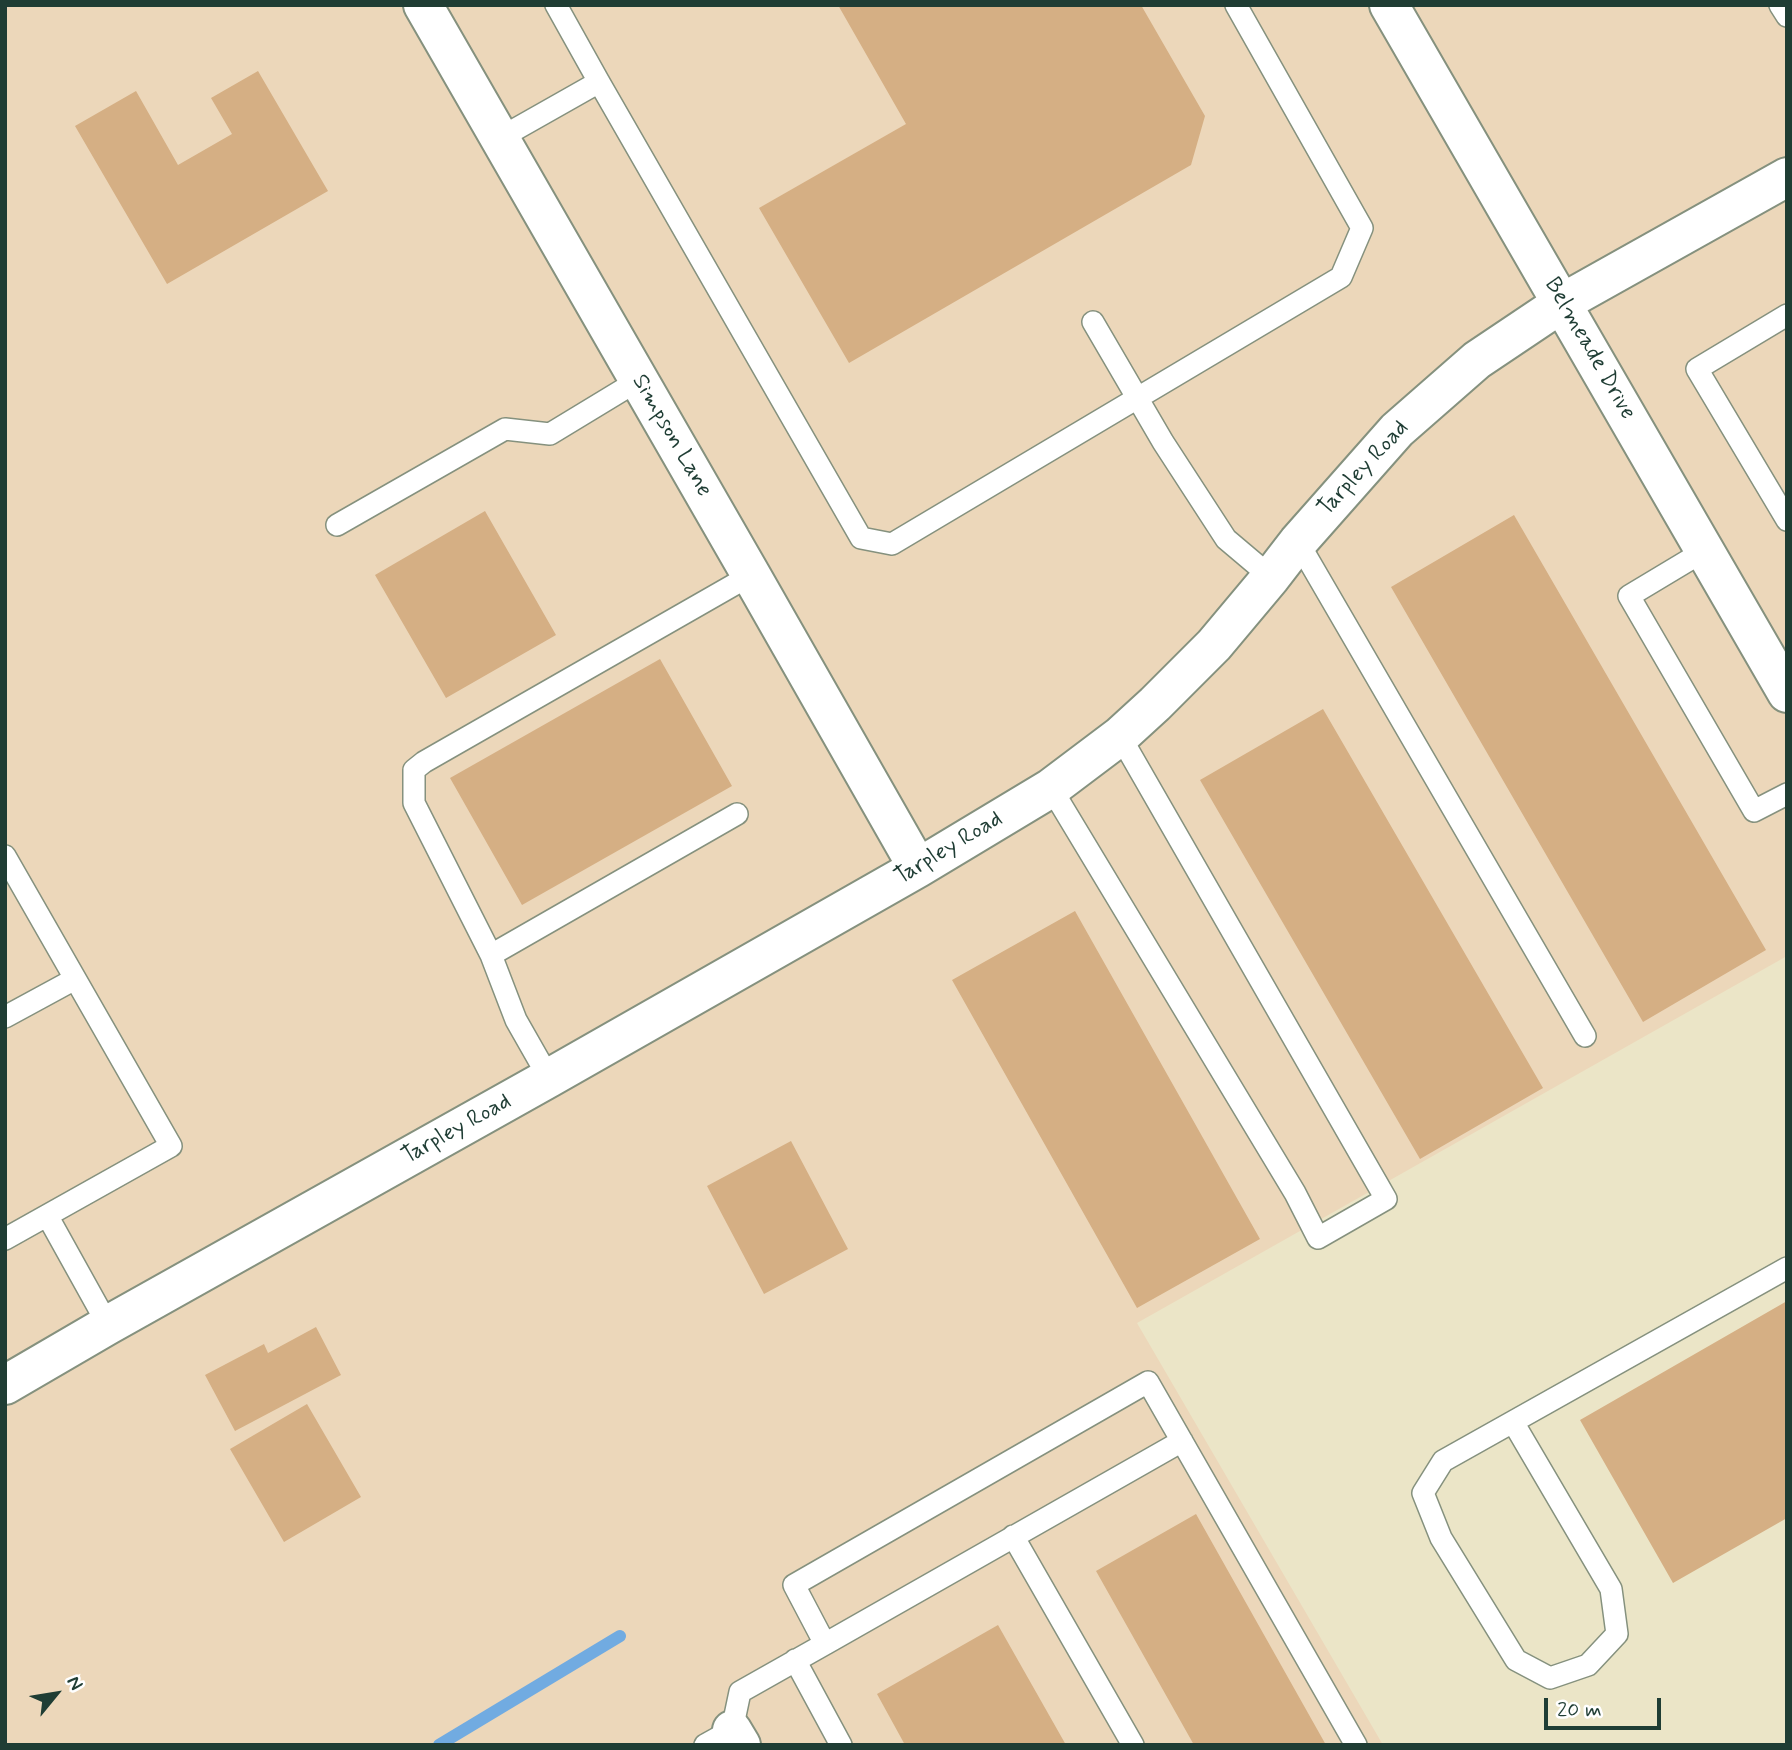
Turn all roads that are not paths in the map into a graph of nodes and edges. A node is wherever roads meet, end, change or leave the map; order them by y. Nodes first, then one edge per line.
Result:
1 (423, 5) edge
2 (556, 5) edge
3 (1236, 5) edge
4 (1389, 5) edge
5 (1780, 5) edge
6 (1787, 16) edge
7 (599, 82) junction
8 (500, 138) junction
9 (1787, 177) edge
10 (1562, 303) junction
11 (1787, 315) edge
12 (1093, 322) dead end
13 (639, 380) junction
14 (1137, 398) junction
15 (1787, 520) edge
16 (337, 525) dead end
17 (1298, 542) junction
18 (1704, 551) junction
19 (751, 575) junction
20 (1271, 577) junction
21 (1787, 693) edge
22 (1119, 736) junction
23 (1051, 789) junction
24 (1787, 794) edge
25 (737, 814) dead end
26 (5, 856) edge
27 (918, 868) junction
28 (491, 955) junction
29 (75, 979) junction
30 (5, 1017) edge
31 (1585, 1036) dead end
32 (549, 1078) junction
33 (48, 1217) junction
34 (5, 1239) edge
35 (1787, 1268) edge
36 (108, 1325) junction
37 (5, 1385) edge
38 (1513, 1422) junction
39 (1182, 1441) junction
40 (1013, 1536) junction
41 (825, 1644) junction
42 (795, 1660) junction
43 (726, 1740) edge
44 (841, 1745) edge
45 (1133, 1745) edge
46 (1356, 1745) edge

1 - 8 street, Simpson Lane
2 - 7 lane
3 - 14 lane
4 - 10 street, Belmeade Drive
5 - 6 lane
7 - 8 lane
7 - 14 lane
8 - 13 street, Simpson Lane
9 - 10 street, Tarpley Road
10 - 17 street, Tarpley Road
10 - 18 street, Belmeade Drive
11 - 15 lane
12 - 14 lane
13 - 16 lane
13 - 19 street, Simpson Lane
14 - 20 lane
17 - 20 street, Tarpley Road
17 - 31 lane
18 - 21 street, Belmeade Drive
18 - 24 lane
19 - 27 street, Simpson Lane
19 - 28 lane
20 - 22 street, Tarpley Road
22 - 23 street, Tarpley Road
22 - 23 lane
23 - 27 street, Tarpley Road
25 - 28 lane
26 - 29 lane
27 - 32 street, Tarpley Road
28 - 32 lane
29 - 30 lane
29 - 33 lane
32 - 36 street, Tarpley Road
33 - 34 lane
33 - 36 lane
35 - 38 lane
36 - 37 street, Tarpley Road
38 - 38 lane
39 - 40 lane
39 - 41 lane
39 - 46 lane
40 - 41 lane
40 - 45 lane
41 - 42 lane
42 - 43 lane
42 - 44 lane

